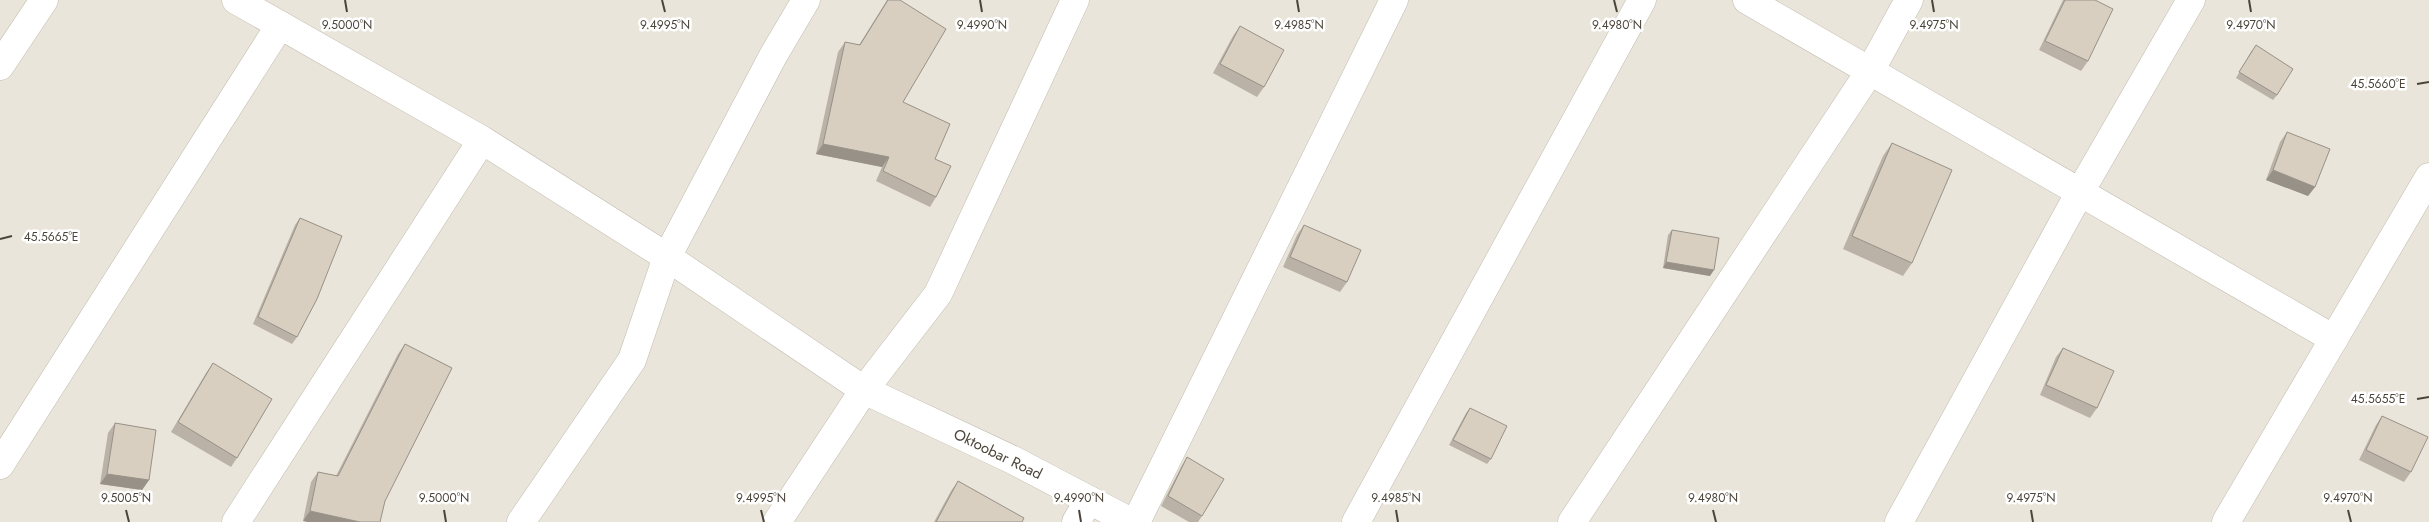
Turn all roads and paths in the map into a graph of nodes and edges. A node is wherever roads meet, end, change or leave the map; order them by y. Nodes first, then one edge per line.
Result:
1 (44, 0) edge
2 (236, 0) edge
3 (806, 0) edge
4 (1075, 0) edge
5 (1394, 0) edge
6 (1642, 0) edge
7 (1747, 0) edge
8 (1909, 0) edge
9 (2191, 0) edge
10 (280, 25) junction
11 (0, 66) edge
12 (1870, 71) junction
13 (482, 140) junction
14 (2429, 178) edge
15 (2080, 192) junction
16 (667, 257) junction
17 (2334, 339) junction
18 (864, 390) junction
19 (0, 465) edge
20 (1083, 511) edge
21 (236, 522) edge
22 (521, 522) edge
23 (777, 522) edge
24 (1131, 522) edge
25 (1136, 522) edge
26 (1356, 522) edge
27 (1572, 522) edge
28 (1899, 522) edge
29 (2226, 522) edge

1 - 11 street
2 - 10 street, Oktoobar Road
3 - 16 street
4 - 18 street
5 - 25 street
6 - 26 street
7 - 12 street
8 - 12 street
9 - 15 street
10 - 13 street, Oktoobar Road
10 - 19 street
12 - 15 street
12 - 27 street
13 - 16 street, Oktoobar Road
13 - 21 street
14 - 17 street
15 - 17 street
15 - 28 street
16 - 18 street, Oktoobar Road
16 - 22 street
17 - 29 street
18 - 20 street, Oktoobar Road
18 - 23 street
20 - 24 street, Oktoobar Road

